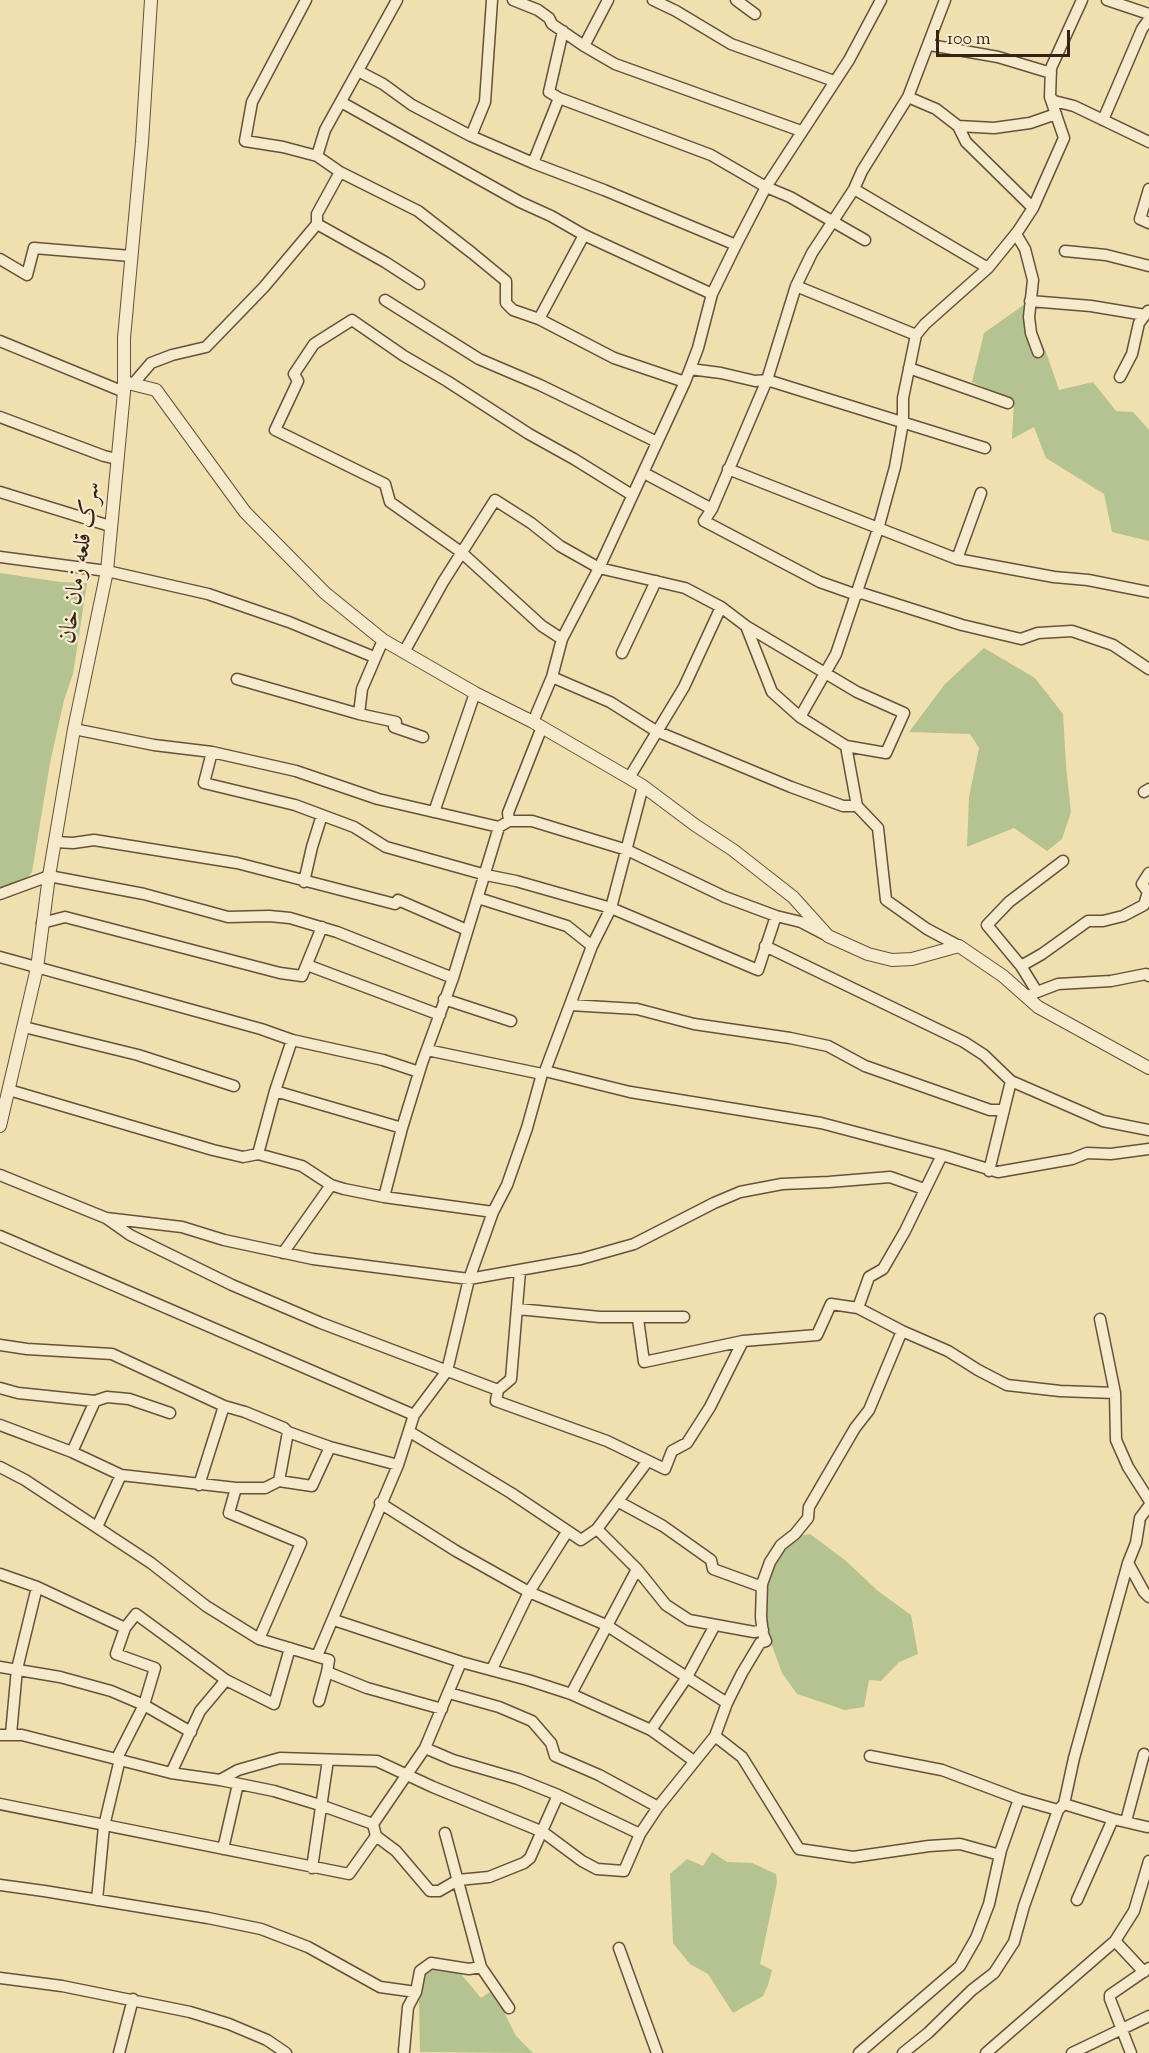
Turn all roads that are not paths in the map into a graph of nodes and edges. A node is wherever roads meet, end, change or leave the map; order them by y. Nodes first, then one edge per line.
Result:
1 (151, 0) edge
2 (306, 0) edge
3 (397, 0) edge
4 (492, 0) edge
5 (513, 0) edge
6 (608, 0) edge
7 (736, 0) edge
8 (881, 0) edge
9 (945, 0) edge
10 (1082, 0) edge
11 (1107, 0) edge
12 (658, 1) edge
13 (755, 14) dead end
14 (1149, 14) edge
15 (1149, 19) edge
16 (563, 31) junction
17 (930, 45) junction
18 (584, 46) junction
19 (358, 71) junction
20 (1051, 73) junction
21 (834, 81) junction
22 (908, 97) junction
23 (1050, 97) junction
24 (559, 98) junction
25 (341, 102) junction
26 (1056, 114) junction
27 (1103, 120) junction
28 (957, 126) junction
29 (801, 132) junction
30 (471, 136) junction
31 (1149, 142) edge
32 (317, 156) junction
33 (533, 163) junction
34 (340, 172) junction
35 (766, 188) junction
36 (854, 189) junction
37 (1149, 189) edge
38 (1033, 208) junction
39 (832, 222) junction
40 (1149, 223) edge
41 (317, 224) junction
42 (1016, 234) junction
43 (584, 235) junction
44 (865, 240) dead end
45 (736, 245) junction
46 (1065, 251) dead end
47 (131, 256) junction
48 (0, 259) edge
49 (1149, 266) edge
50 (988, 268) junction
51 (419, 284) dead end
52 (796, 286) junction
53 (712, 294) junction
54 (385, 300) dead end
55 (1030, 301) junction
56 (1147, 312) edge
57 (538, 319) junction
58 (916, 335) junction
59 (0, 342) edge
60 (1038, 352) dead end
61 (909, 368) junction
62 (690, 369) junction
63 (1120, 377) dead end
64 (767, 380) junction
65 (685, 382) junction
66 (127, 386) junction
67 (1008, 403) dead end
68 (0, 417) edge
69 (903, 422) junction
70 (657, 441) junction
71 (985, 448) dead end
72 (117, 459) junction
73 (728, 469) junction
74 (644, 473) junction
75 (0, 492) edge
76 (981, 493) dead end
77 (632, 495) junction
78 (712, 509) junction
79 (110, 526) junction
80 (878, 529) junction
81 (461, 552) junction
82 (0, 557) edge
83 (957, 559) junction
84 (598, 568) junction
85 (107, 571) junction
86 (656, 581) junction
87 (1149, 592) edge
88 (858, 593) junction
89 (721, 607) junction
90 (746, 626) junction
91 (562, 639) junction
92 (382, 640) junction
93 (404, 652) junction
94 (622, 653) dead end
95 (374, 657) junction
96 (1149, 669) edge
97 (824, 672) junction
98 (552, 677) junction
99 (237, 679) dead end
100 (475, 693) junction
101 (359, 714) junction
102 (800, 717) junction
103 (537, 724) junction
104 (74, 729) junction
105 (656, 731) junction
106 (423, 737) dead end
107 (846, 746) junction
108 (212, 752) junction
109 (629, 778) junction
110 (643, 786) junction
111 (857, 806) junction
112 (434, 812) junction
113 (322, 815) junction
114 (504, 824) junction
115 (55, 842) junction
116 (627, 850) junction
117 (1063, 861) dead end
118 (1149, 873) edge
119 (486, 875) junction
120 (49, 876) junction
121 (304, 882) junction
122 (0, 894) edge
123 (478, 898) junction
124 (611, 908) junction
125 (776, 916) junction
126 (42, 923) junction
127 (322, 927) junction
128 (467, 930) junction
129 (828, 936) junction
130 (592, 946) junction
131 (765, 946) junction
132 (959, 946) junction
133 (0, 957) edge
134 (307, 965) junction
135 (1021, 966) junction
136 (37, 968) junction
137 (1149, 976) edge
138 (453, 978) junction
139 (1031, 994) junction
140 (444, 999) junction
141 (570, 1005) junction
142 (440, 1015) junction
143 (511, 1020) dead end
144 (24, 1027) junction
145 (292, 1040) junction
146 (427, 1050) junction
147 (1149, 1068) edge
148 (419, 1072) junction
149 (544, 1072) junction
150 (1011, 1081) junction
151 (234, 1086) dead end
152 (9, 1090) junction
153 (275, 1091) junction
154 (1003, 1110) junction
155 (0, 1126) edge
156 (402, 1128) junction
157 (1149, 1130) edge
158 (1149, 1149) edge
159 (258, 1154) junction
160 (942, 1155) junction
161 (989, 1171) junction
162 (0, 1175) edge
163 (331, 1185) junction
164 (924, 1189) junction
165 (384, 1197) junction
166 (493, 1212) junction
167 (106, 1218) junction
168 (0, 1236) edge
169 (283, 1252) junction
170 (520, 1271) junction
171 (469, 1279) junction
172 (858, 1308) junction
173 (518, 1309) junction
174 (684, 1317) dead end
175 (638, 1318) junction
176 (1100, 1319) dead end
177 (902, 1331) junction
178 (743, 1341) junction
179 (0, 1345) edge
180 (447, 1371) junction
181 (0, 1388) edge
182 (498, 1390) junction
183 (1115, 1393) junction
184 (95, 1401) junction
185 (224, 1406) junction
186 (170, 1413) dead end
187 (414, 1415) junction
188 (0, 1425) edge
189 (288, 1432) junction
190 (410, 1432) junction
191 (330, 1447) junction
192 (72, 1452) junction
193 (647, 1462) junction
194 (398, 1465) junction
195 (0, 1467) edge
196 (121, 1475) junction
197 (279, 1481) junction
198 (199, 1485) junction
199 (236, 1488) junction
200 (1149, 1500) edge
201 (619, 1502) junction
202 (380, 1503) junction
203 (1149, 1506) edge
204 (97, 1527) junction
205 (597, 1529) junction
206 (567, 1532) junction
207 (1128, 1563) junction
208 (637, 1569) junction
209 (0, 1574) edge
210 (762, 1584) junction
211 (37, 1587) junction
212 (529, 1592) junction
213 (1147, 1592) edge
214 (334, 1620) junction
215 (606, 1625) junction
216 (715, 1625) junction
217 (124, 1628) junction
218 (763, 1630) junction
219 (259, 1639) junction
220 (290, 1648) junction
221 (317, 1656) junction
222 (461, 1662) junction
223 (0, 1667) edge
224 (17, 1669) junction
225 (492, 1669) junction
226 (327, 1672) junction
227 (687, 1677) junction
228 (226, 1680) junction
229 (449, 1693) junction
230 (572, 1694) junction
231 (319, 1701) dead end
232 (727, 1703) junction
233 (144, 1705) junction
234 (442, 1709) junction
235 (651, 1730) junction
236 (191, 1732) junction
237 (6, 1735) edge
238 (715, 1736) junction
239 (425, 1748) junction
240 (1144, 1754) dead end
241 (870, 1756) dead end
242 (119, 1759) junction
243 (328, 1760) junction
244 (694, 1761) junction
245 (171, 1773) junction
246 (406, 1773) junction
247 (220, 1780) junction
248 (238, 1784) junction
249 (558, 1795) junction
250 (1019, 1799) junction
251 (0, 1804) edge
252 (322, 1806) junction
253 (658, 1807) junction
254 (1061, 1807) junction
255 (1113, 1819) junction
256 (1126, 1821) junction
257 (373, 1824) junction
258 (104, 1826) junction
259 (1148, 1826) edge
260 (543, 1832) junction
261 (445, 1833) dead end
262 (640, 1834) junction
263 (376, 1836) junction
264 (224, 1849) junction
265 (1000, 1855) junction
266 (1149, 1861) edge
267 (312, 1868) junction
268 (458, 1880) junction
269 (0, 1886) edge
270 (97, 1900) junction
271 (1077, 1900) dead end
272 (1115, 1941) junction
273 (619, 1948) dead end
274 (481, 1967) junction
275 (1146, 1970) edge
276 (0, 1978) edge
277 (416, 1992) junction
278 (133, 1999) junction
279 (509, 2008) dead end
280 (1149, 2016) edge
281 (1123, 2030) junction
282 (404, 2051) dead end
283 (119, 2053) edge
284 (286, 2053) edge
285 (657, 2053) edge
286 (859, 2053) edge
287 (903, 2053) edge
288 (986, 2053) edge
289 (1071, 2053) edge
290 (1131, 2053) edge

1 - 47 street, سرک قلعه زمان خان
2 - 32 street
3 - 19 street
4 - 30 street
5 - 16 street
6 - 18 street
7 - 13 street
8 - 21 street
9 - 17 street
10 - 20 street
11 - 14 street
12 - 21 street
15 - 27 street
16 - 18 street
16 - 24 street
17 - 20 street
17 - 22 street
18 - 29 street
19 - 25 street
19 - 30 street
20 - 23 street
21 - 29 street
22 - 28 street
22 - 36 street
23 - 26 street
23 - 27 street
24 - 33 street
24 - 35 street
25 - 32 street
25 - 43 street
26 - 28 street
26 - 38 street
27 - 31 street
28 - 38 street
29 - 35 street
30 - 33 street
32 - 34 street
33 - 45 street
34 - 41 street
34 - 57 street
35 - 39 street
35 - 45 street
36 - 39 street
36 - 50 street
37 - 40 street
38 - 42 street
39 - 44 street
39 - 52 street
41 - 51 street
41 - 66 street
42 - 50 street
42 - 55 street
43 - 53 street
43 - 57 street
45 - 53 street
46 - 49 street
47 - 48 street
47 - 66 street, سرک قلعه زمان خان
50 - 58 street
52 - 58 street
52 - 64 street
53 - 62 street
54 - 70 street
55 - 56 street
55 - 60 street
56 - 63 street
57 - 65 street
58 - 61 street
59 - 66 street
61 - 67 street
61 - 69 street
62 - 64 street
62 - 65 street
64 - 69 street
64 - 73 street
65 - 70 street
66 - 72 street, سرک قلعه زمان خان
66 - 92 street
68 - 72 street
69 - 71 street
69 - 80 street
70 - 74 street
72 - 79 street, سرک قلعه زمان خان
73 - 78 street
73 - 80 street
74 - 77 street
74 - 78 street
75 - 79 street
76 - 83 street
77 - 81 street
77 - 84 street
78 - 88 street
79 - 85 street, سرک قلعه زمان خان
80 - 83 street
80 - 88 street
81 - 84 street
81 - 91 street
81 - 93 street
82 - 85 street
83 - 87 street
84 - 86 street
84 - 91 street
85 - 95 street
85 - 104 street, سرک قلعه زمان خان
86 - 89 street
86 - 94 street
88 - 96 street
88 - 97 street
89 - 90 street
89 - 105 street
90 - 97 street
90 - 102 street
91 - 98 street
92 - 93 street
92 - 95 street
93 - 100 street
95 - 101 street
97 - 102 street
97 - 107 street
98 - 103 street
98 - 105 street
99 - 101 street
100 - 103 street
100 - 112 street
101 - 106 street
102 - 107 street
103 - 109 street
103 - 114 street
104 - 108 street
104 - 115 street, سرک قلعه زمان خان
105 - 109 street
105 - 111 street
107 - 111 street
108 - 112 street
108 - 113 street
109 - 110 street
110 - 116 street
110 - 129 street
111 - 132 street
112 - 114 street
113 - 119 street
113 - 121 street
114 - 116 street
114 - 119 street
115 - 120 street, سرک قلعه زمان خان
115 - 121 street
116 - 124 street
116 - 125 street
117 - 135 street
118 - 135 street
119 - 123 street
119 - 124 street
120 - 122 street
120 - 126 street, سرک قلعه زمان خان
120 - 127 street
121 - 128 street
123 - 128 street
123 - 130 street
124 - 130 street
124 - 131 street
125 - 129 street
125 - 131 street
126 - 134 street
126 - 136 street, سرک قلعه زمان خان
127 - 134 street
127 - 138 street
128 - 138 street
129 - 132 street
130 - 141 street
131 - 150 street
132 - 139 street
133 - 136 street
134 - 142 street
135 - 139 street
136 - 144 street, سرک قلعه زمان خان
136 - 145 street
137 - 139 street
138 - 140 street
139 - 147 street
140 - 142 street
140 - 143 street
141 - 149 street
141 - 154 street
142 - 146 street
144 - 151 street
144 - 152 street, سرک قلعه زمان خان
145 - 148 street
145 - 153 street
146 - 148 street
146 - 149 street
148 - 156 street
149 - 160 street
149 - 166 street
150 - 154 street
150 - 157 street
152 - 155 street, سرک قلعه زمان خان
152 - 159 street
153 - 156 street
153 - 159 street
154 - 161 street
156 - 165 street
158 - 161 street
159 - 163 street
160 - 161 street
160 - 164 street
162 - 167 street
163 - 165 street
163 - 169 street
164 - 170 street
164 - 172 street
165 - 166 street
166 - 171 street
167 - 169 street
167 - 180 street
168 - 187 street
169 - 171 street
170 - 171 street
170 - 173 street
171 - 180 street
172 - 177 street
172 - 178 street
173 - 175 street
173 - 182 street
174 - 175 street
175 - 178 street
176 - 183 street
177 - 183 street
177 - 210 street
178 - 193 street
179 - 185 street
180 - 182 street
180 - 187 street
181 - 184 street
182 - 193 street
183 - 200 street
184 - 186 street
184 - 192 street
185 - 189 street
185 - 198 street
187 - 190 street
188 - 192 street
189 - 191 street
189 - 197 street
190 - 194 street
190 - 206 street
191 - 194 street
191 - 197 street
192 - 196 street
193 - 201 street
194 - 202 street
195 - 204 street
196 - 198 street
196 - 204 street
197 - 199 street
198 - 199 street
199 - 219 street
201 - 205 street
201 - 210 street
202 - 212 street
202 - 214 street
203 - 207 street
204 - 219 street
205 - 206 street
205 - 208 street
206 - 212 street
207 - 213 street
207 - 254 street
208 - 215 street
208 - 216 street
209 - 211 street
210 - 218 street
211 - 217 street
211 - 224 street
212 - 215 street
212 - 225 street
214 - 221 street
214 - 222 street
215 - 227 street
215 - 230 street
216 - 218 street
216 - 227 street
217 - 228 street
217 - 233 street
218 - 232 street
219 - 220 street
220 - 221 street
220 - 228 street
221 - 226 street
222 - 225 street
222 - 229 street
223 - 224 street
224 - 233 street
224 - 237 street
225 - 230 street
226 - 231 street
226 - 234 street
227 - 232 street
227 - 235 street
228 - 236 street
229 - 234 street
229 - 253 street
230 - 235 street
232 - 238 street
233 - 236 street
233 - 242 street
234 - 239 street
235 - 244 street
236 - 245 street
237 - 242 street
238 - 244 street
238 - 265 street
239 - 246 street
239 - 249 street
240 - 256 street
241 - 250 street
242 - 245 street
242 - 258 street
243 - 246 street
243 - 247 street
243 - 252 street
244 - 253 street
245 - 247 street
246 - 257 street
246 - 260 street
247 - 248 street
248 - 252 street
248 - 264 street
249 - 260 street
249 - 262 street
250 - 254 street
250 - 265 street
251 - 258 street
252 - 257 street
252 - 267 street
253 - 262 street
254 - 255 street
254 - 287 street
255 - 256 street
255 - 271 street
256 - 259 street
257 - 263 street
258 - 264 street
258 - 270 street
260 - 262 street
260 - 268 street
261 - 268 street
263 - 267 street
263 - 268 street
264 - 267 street
265 - 286 street
266 - 272 street
268 - 274 street
269 - 270 street
270 - 277 street
272 - 275 street
272 - 288 street
273 - 285 street
274 - 277 street
274 - 279 street
275 - 281 street
276 - 278 street
277 - 282 street
278 - 283 street
278 - 284 street
280 - 281 street
281 - 289 street
281 - 290 street

